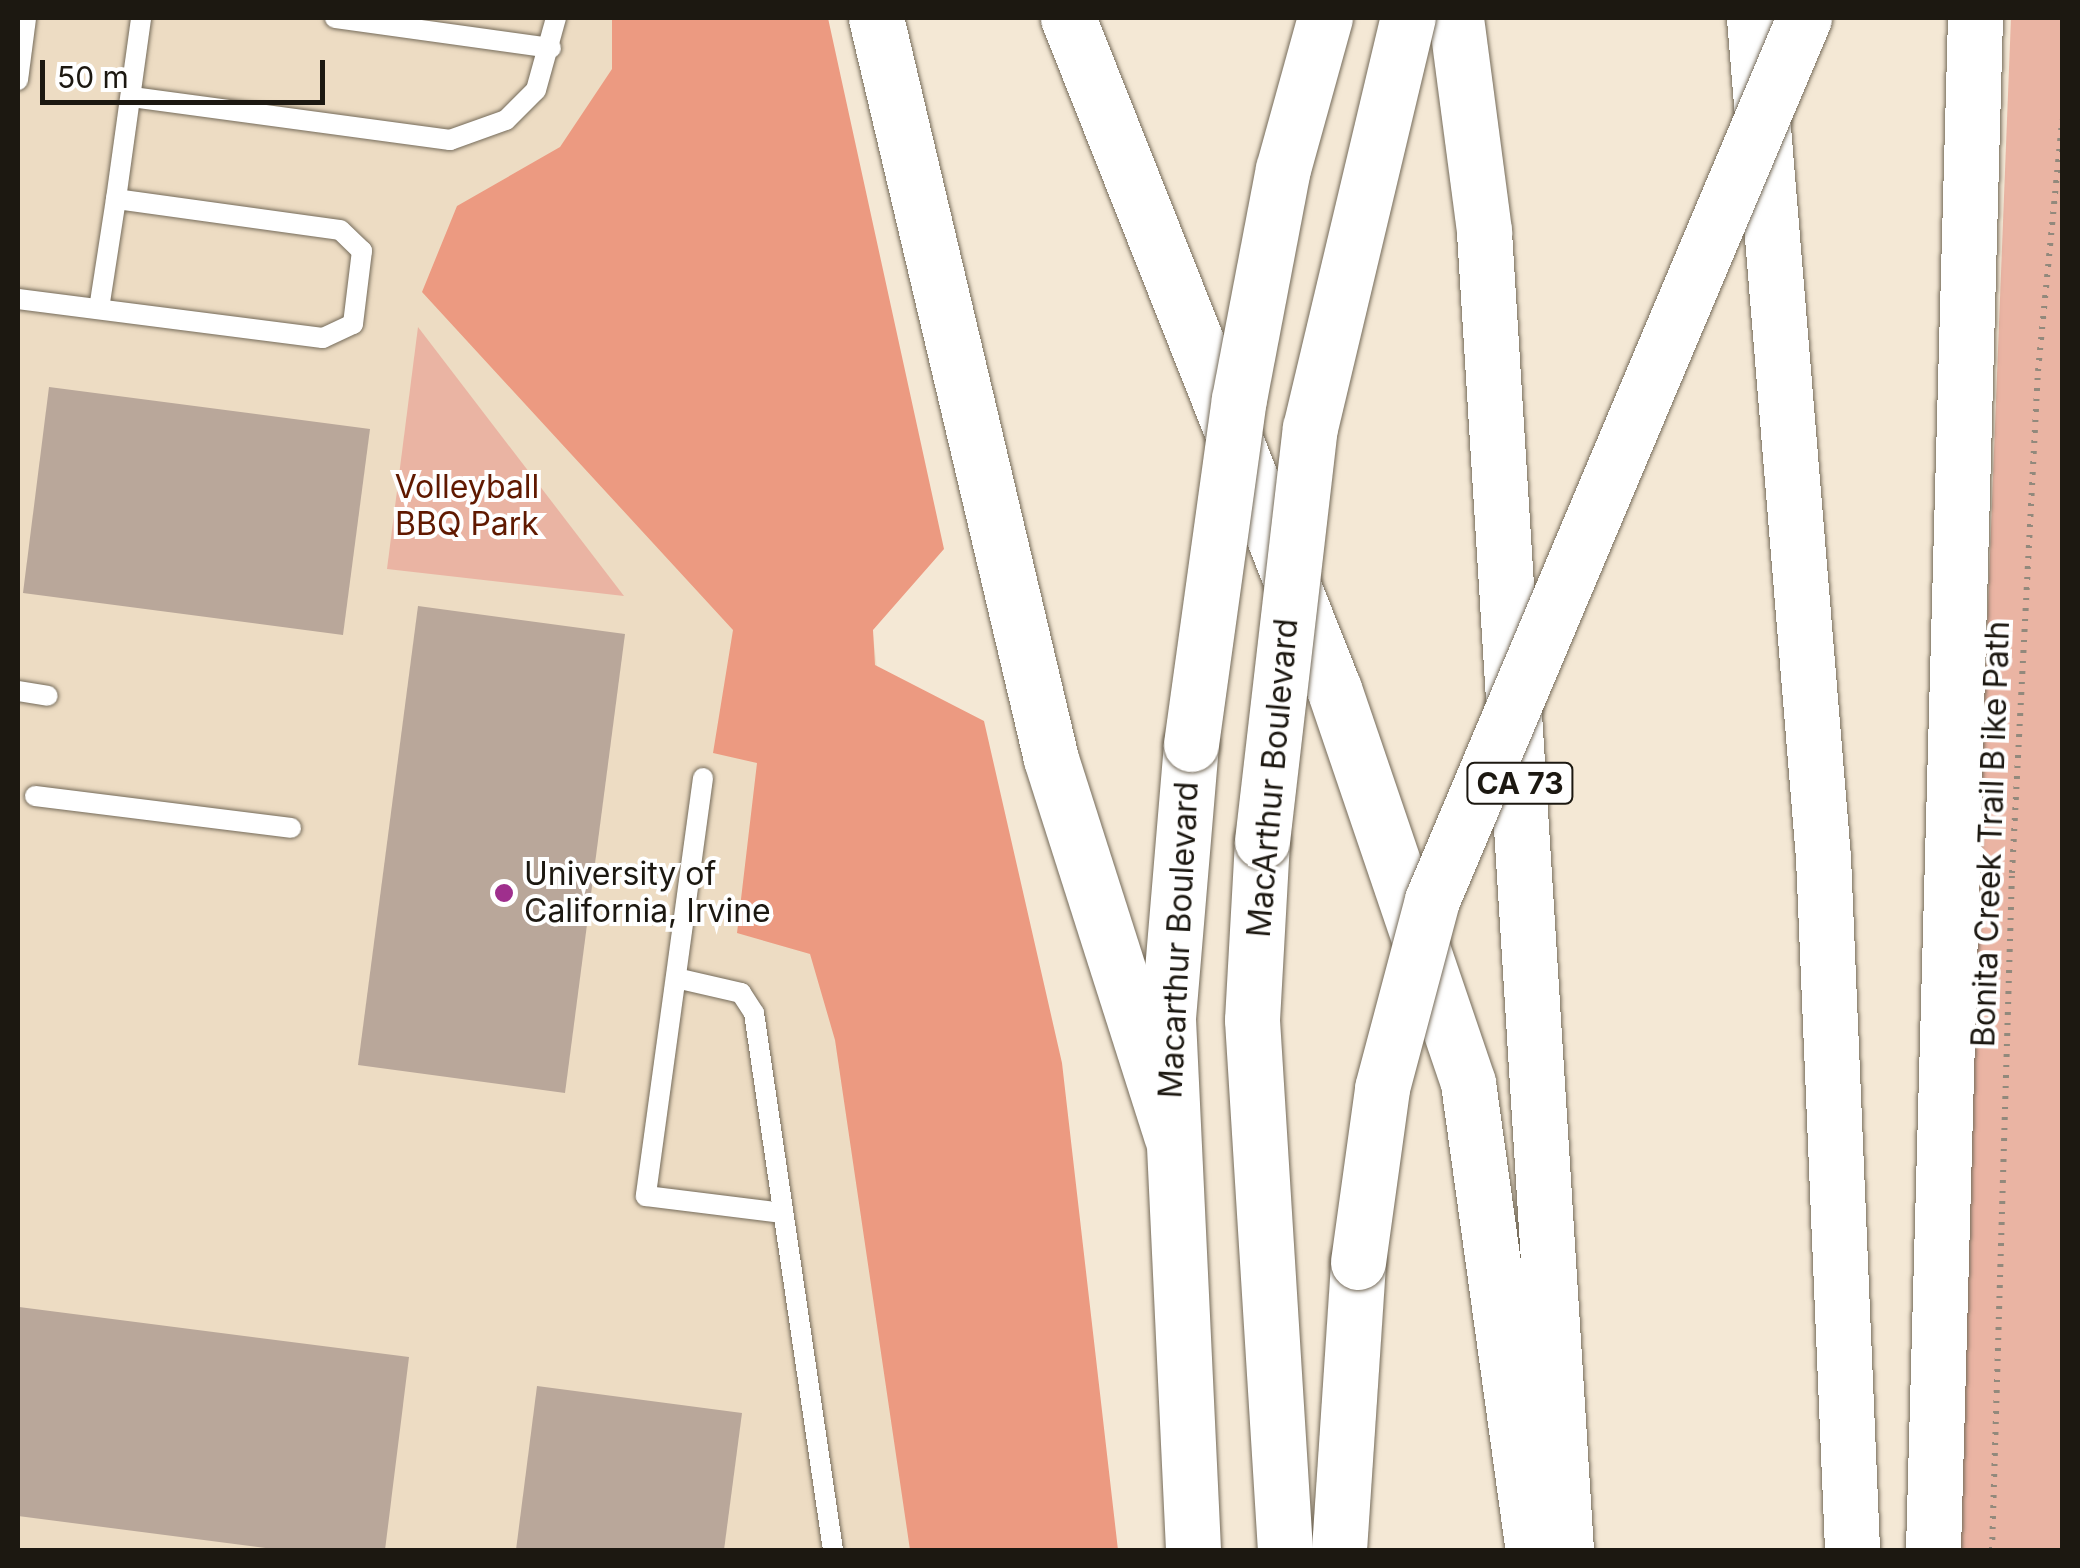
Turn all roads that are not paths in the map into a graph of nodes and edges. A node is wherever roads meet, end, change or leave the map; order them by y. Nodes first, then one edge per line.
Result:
1 (26, 18) edge
2 (141, 18) edge
3 (335, 18) edge
4 (556, 18) edge
5 (876, 18) edge
6 (1068, 18) edge
7 (1325, 18) edge
8 (1408, 18) edge
9 (1456, 18) edge
10 (1754, 18) edge
11 (1804, 18) edge
12 (1975, 18) edge
13 (551, 48) junction
14 (18, 80) edge
15 (132, 97) junction
16 (116, 199) junction
17 (18, 299) edge
18 (99, 309) junction
19 (18, 692) edge
20 (48, 696) dead end
21 (1190, 744) joint
22 (703, 778) dead end
23 (35, 796) dead end
24 (291, 828) dead end
25 (676, 978) junction
26 (1171, 1136) junction
27 (782, 1213) junction
28 (831, 1545) edge
29 (1193, 1550) edge
30 (1285, 1550) edge
31 (1339, 1550) edge
32 (1533, 1550) edge
33 (1566, 1550) edge
34 (1852, 1550) edge
35 (1933, 1550) edge

1 - 14 lane
2 - 15 lane
3 - 13 lane
4 - 13 lane
5 - 26 main road
6 - 32 main road
7 - 21 main road, MacArthur Boulevard, bridge
8 - 30 main road, MacArthur Boulevard, bridge
9 - 33 main road, CA 73
10 - 34 main road
11 - 31 main road, bridge
12 - 35 main road
13 - 15 lane
15 - 16 lane
16 - 18 lane
16 - 18 lane
17 - 18 lane
19 - 20 lane
21 - 26 main road, Macarthur Boulevard
22 - 25 lane
23 - 24 lane
25 - 27 lane
25 - 27 lane
26 - 29 main road, MacArthur Boulevard
27 - 28 lane

